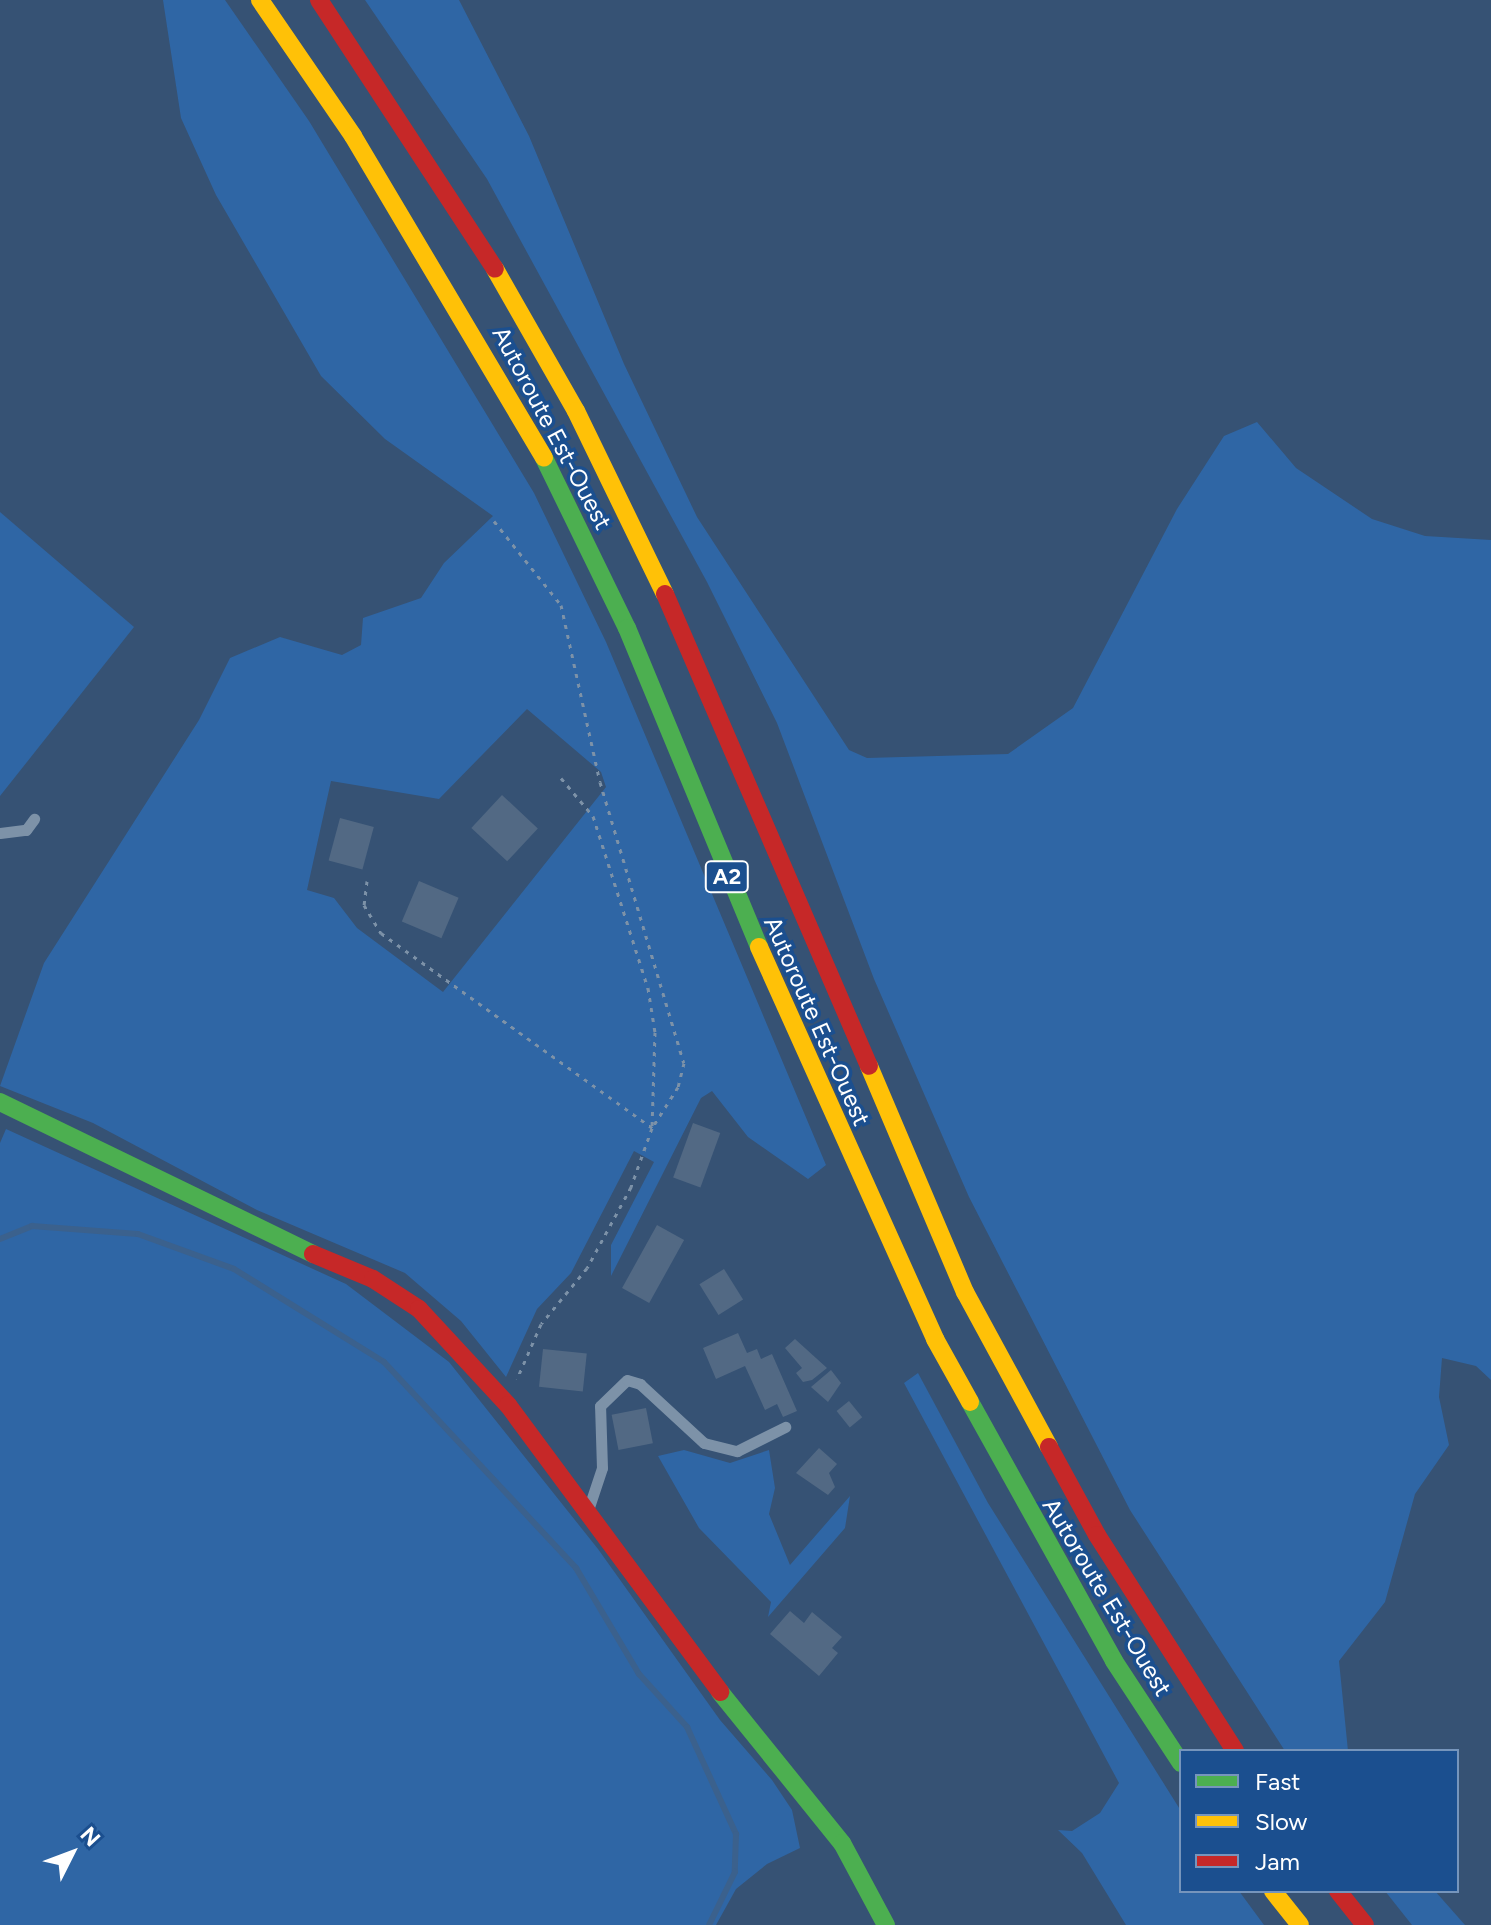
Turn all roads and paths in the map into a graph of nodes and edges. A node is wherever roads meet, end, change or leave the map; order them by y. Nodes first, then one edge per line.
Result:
1 (260, 0) edge
2 (319, 0) edge
3 (494, 521) dead end
4 (561, 778) dead end
5 (34, 819) dead end
6 (0, 833) edge
7 (367, 881) dead end
8 (0, 1102) edge
9 (652, 1128) junction
10 (508, 1405) junction
11 (785, 1427) dead end
12 (588, 1510) junction
13 (1234, 1749) edge
14 (1179, 1760) edge
15 (1275, 1893) edge
16 (1340, 1893) edge
17 (886, 1925) edge
18 (1300, 1925) edge
19 (1365, 1925) edge

1 - 14 main road, Autoroute Est-Ouest / A2
2 - 13 main road, Autoroute Est-Ouest / A2
3 - 9 path
4 - 9 path
5 - 6 lane
7 - 9 path
8 - 10 main road
9 - 10 path
10 - 12 main road
11 - 12 lane
12 - 17 main road
15 - 18 main road
16 - 19 main road

